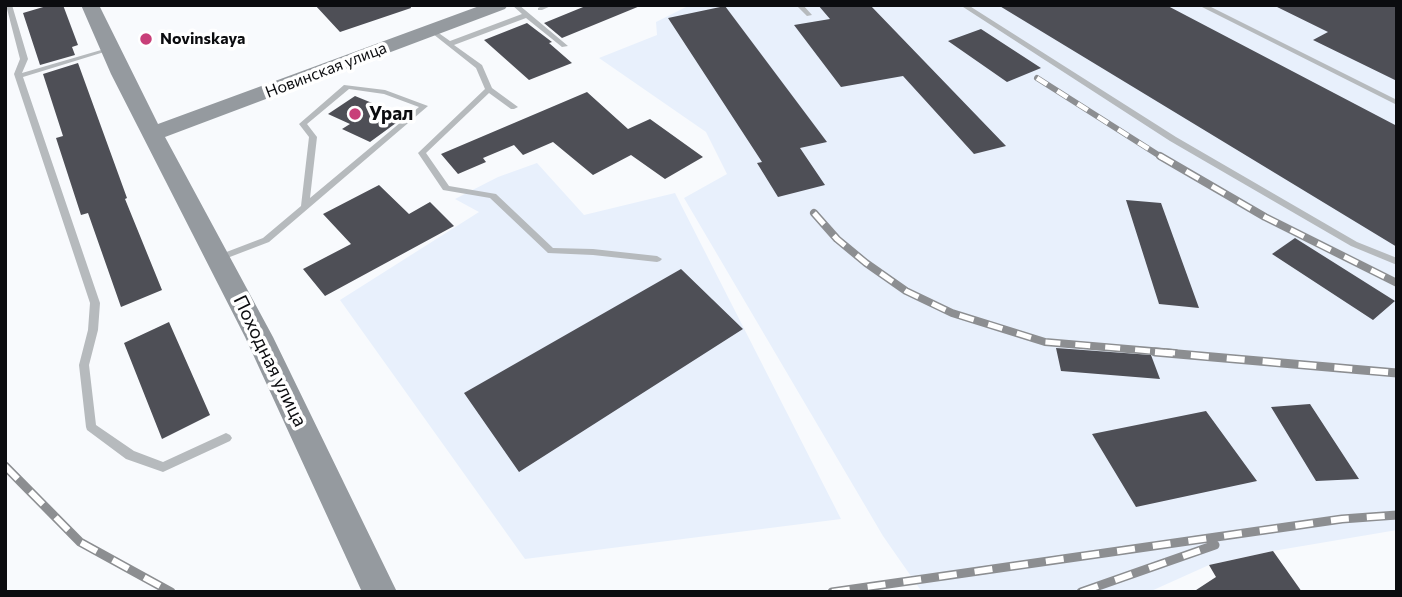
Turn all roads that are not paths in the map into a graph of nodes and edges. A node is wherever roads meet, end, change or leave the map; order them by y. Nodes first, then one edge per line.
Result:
1 (9, 5) edge
2 (90, 5) edge
3 (499, 5) edge
4 (515, 5) edge
5 (550, 5) edge
6 (799, 5) edge
7 (963, 5) edge
8 (1201, 5) edge
9 (540, 9) dead end
10 (527, 15) junction
11 (809, 15) dead end
12 (431, 30) junction
13 (450, 44) junction
14 (564, 46) dead end
15 (110, 49) junction
16 (19, 76) junction
17 (489, 89) junction
18 (1397, 103) edge
19 (514, 107) dead end
20 (153, 134) junction
21 (305, 206) junction
22 (219, 258) junction
23 (657, 259) dead end
24 (1397, 262) edge
25 (226, 438) dead end
26 (380, 592) edge

1 - 16 lane
2 - 15 main road, Походная улица
3 - 12 main road, Новинская улица
4 - 10 lane
5 - 9 lane
6 - 11 lane
7 - 24 lane
8 - 18 lane
10 - 13 lane
10 - 14 lane
12 - 13 lane
12 - 20 main road, Новинская улица
13 - 17 lane
15 - 16 lane
15 - 20 main road, Походная улица
16 - 25 lane
17 - 19 lane
17 - 23 lane
20 - 22 main road, Походная улица
21 - 21 lane
21 - 22 lane
22 - 26 main road, Походная улица

